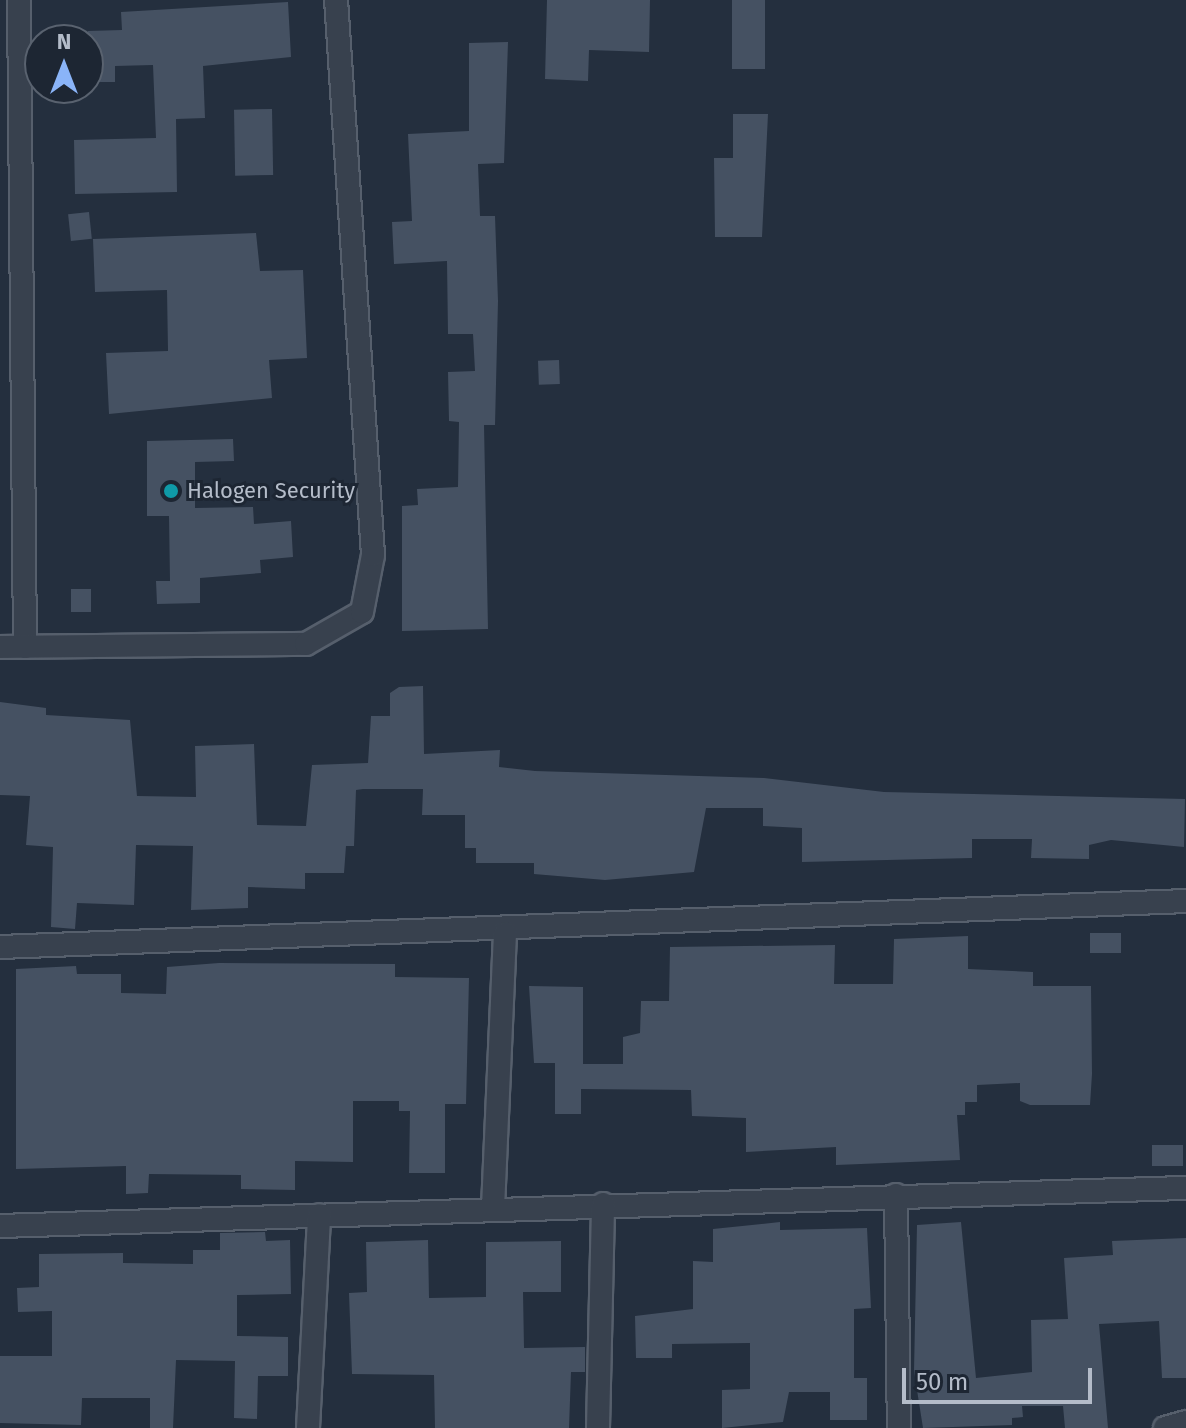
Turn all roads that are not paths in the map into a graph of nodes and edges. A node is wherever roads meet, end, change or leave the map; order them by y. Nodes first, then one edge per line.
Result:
1 (19, 0) edge
2 (336, 0) edge
3 (0, 647) edge
4 (25, 647) junction
5 (1186, 901) edge
6 (505, 933) junction
7 (0, 947) edge
8 (1186, 1188) edge
9 (896, 1195) junction
10 (603, 1204) junction
11 (493, 1208) junction
12 (319, 1215) junction
13 (0, 1226) edge
14 (1186, 1422) edge
15 (308, 1428) edge
16 (598, 1428) edge
17 (899, 1428) edge
18 (1165, 1428) edge

1 - 4 street
2 - 4 street
3 - 4 street
5 - 6 street
6 - 7 street
6 - 11 street
8 - 9 street
9 - 10 street
9 - 17 street
10 - 11 street
10 - 16 street
11 - 12 street
12 - 13 street
12 - 15 street
14 - 18 street

